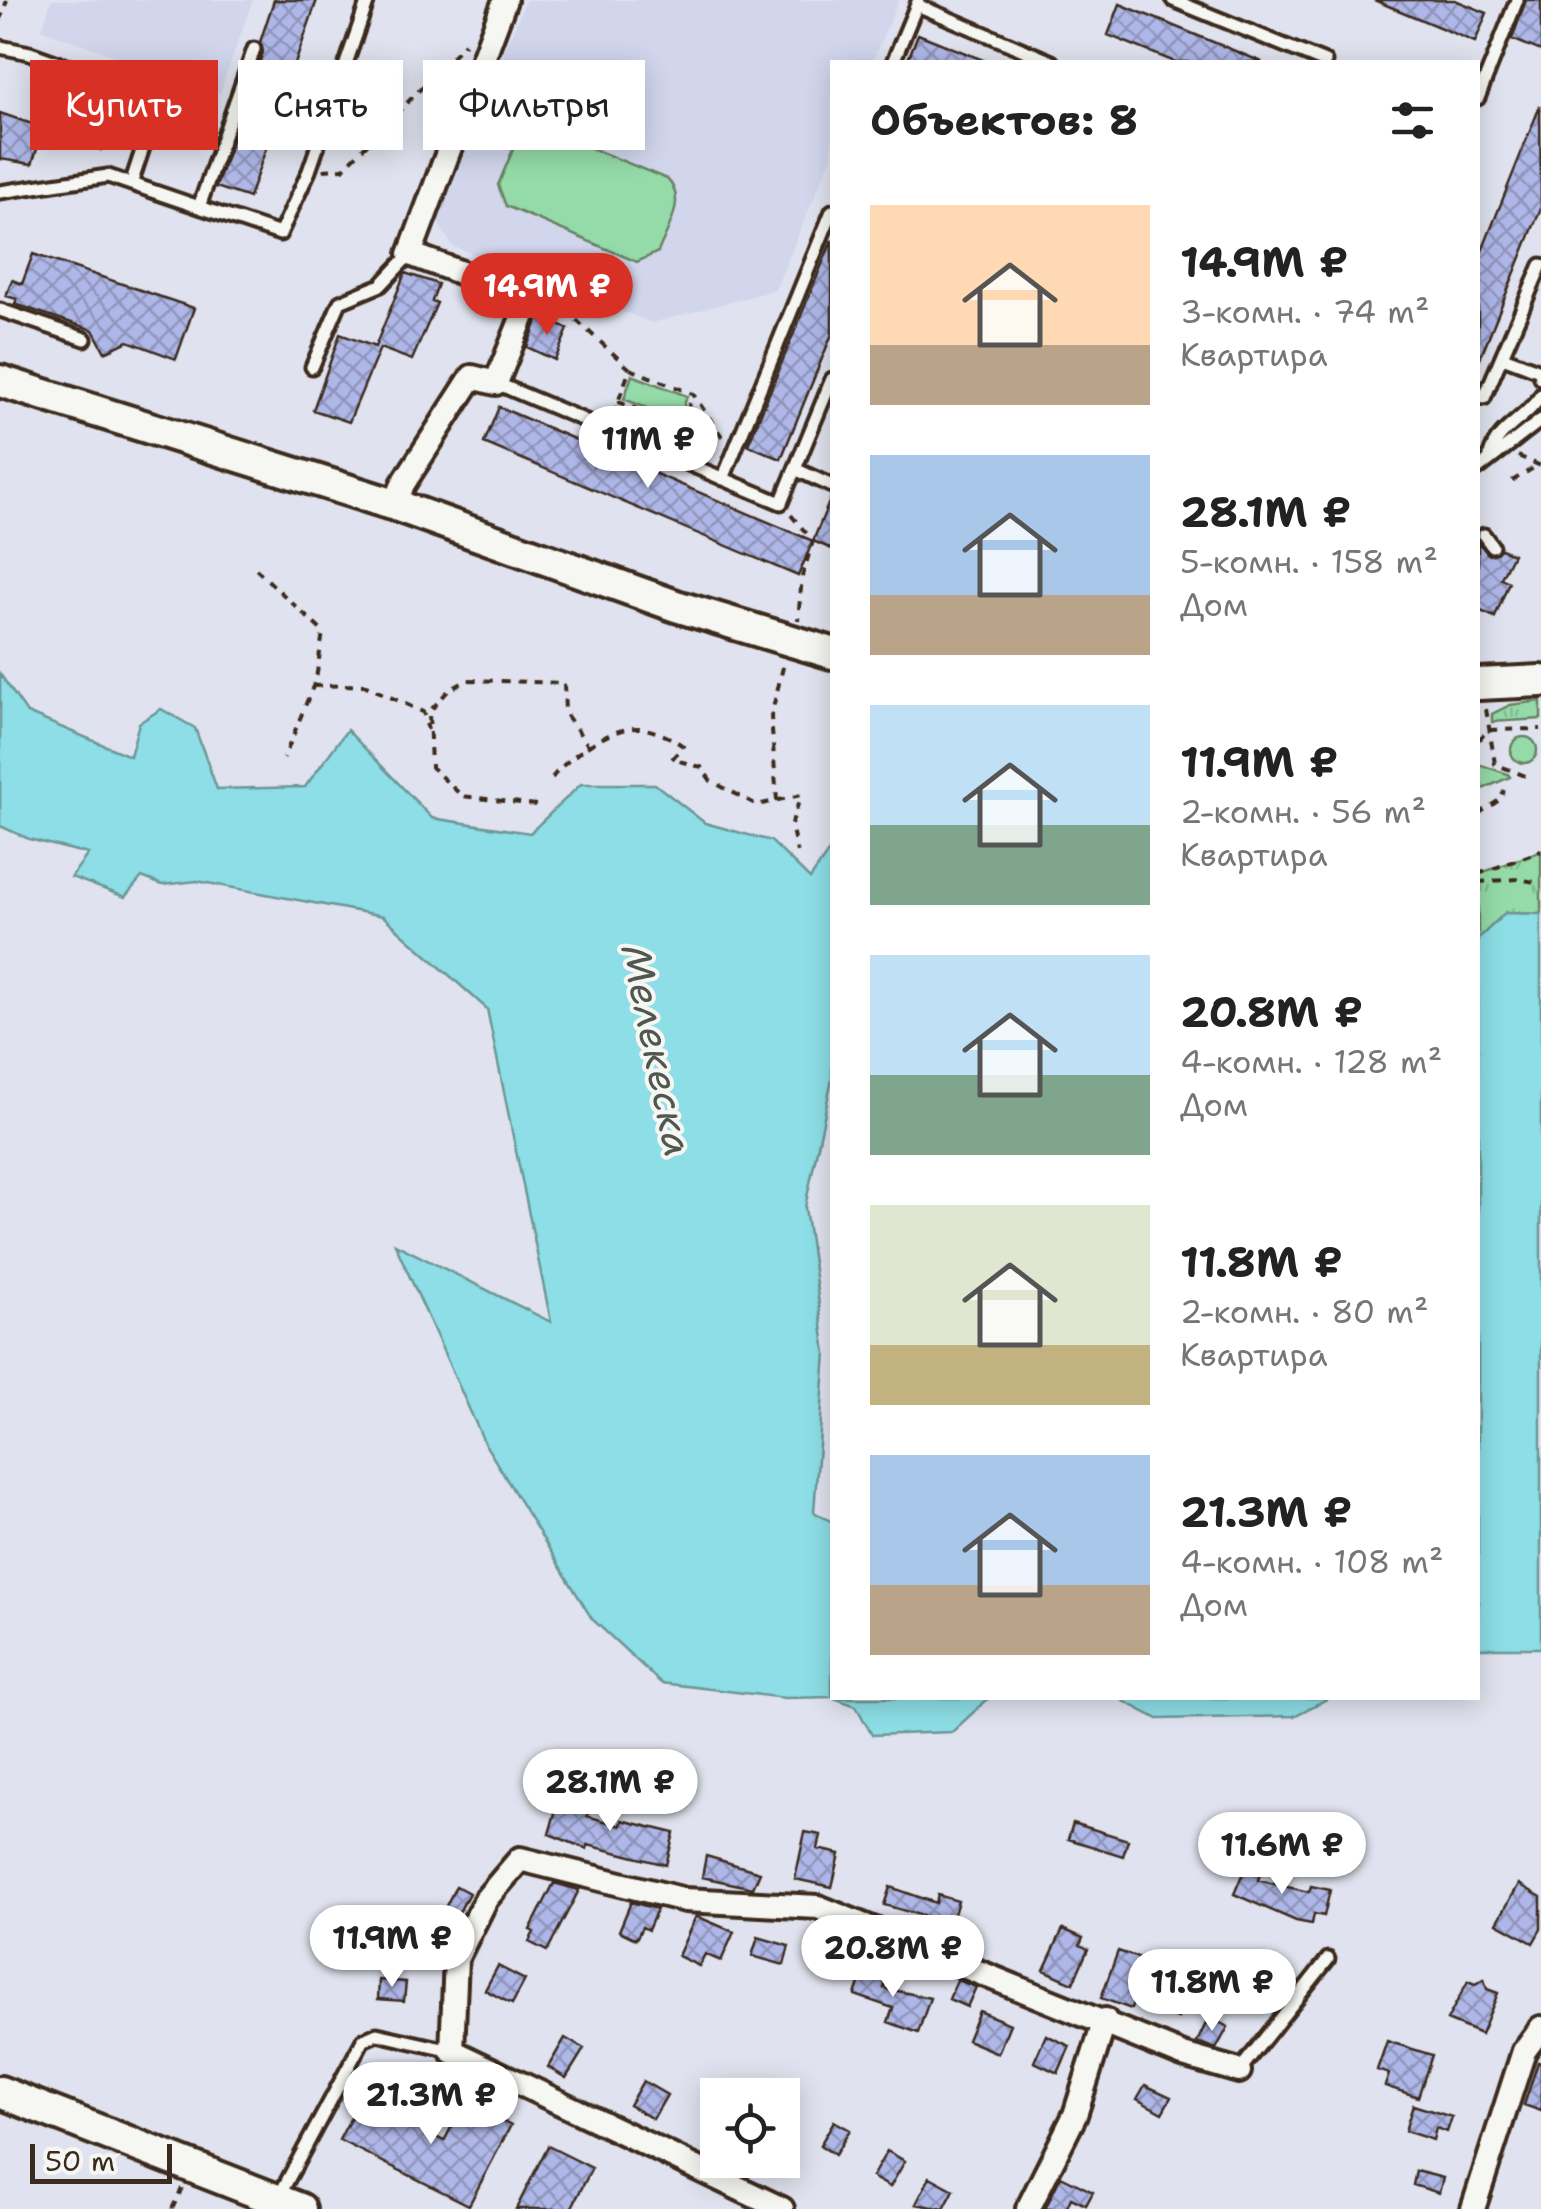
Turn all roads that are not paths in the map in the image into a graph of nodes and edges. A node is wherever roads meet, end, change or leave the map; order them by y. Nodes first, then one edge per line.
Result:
1 (368, 0) edge
2 (505, 0) edge
3 (1173, 0) edge
4 (1517, 0) edge
5 (918, 2) edge
6 (0, 47) edge
7 (254, 49) dead end
8 (894, 60) edge
9 (1048, 60) edge
10 (1320, 60) edge
11 (1480, 93) edge
12 (132, 184) junction
13 (0, 192) edge
14 (200, 208) junction
15 (830, 216) edge
16 (410, 254) junction
17 (1541, 265) edge
18 (0, 310) edge
19 (84, 339) dead end
20 (1503, 357) junction
21 (312, 367) dead end
22 (1541, 378) edge
23 (0, 381) edge
24 (496, 384) junction
25 (830, 384) edge
26 (1541, 394) edge
27 (1484, 398) dead end
28 (1541, 420) edge
29 (1484, 453) edge
30 (795, 470) junction
31 (722, 479) junction
32 (830, 482) edge
33 (396, 506) junction
34 (830, 652) edge
35 (1541, 682) edge
36 (1481, 694) edge
37 (1328, 1959) dead end
38 (1104, 2020) junction
39 (1541, 2028) edge
40 (452, 2052) junction
41 (1240, 2072) joint
42 (0, 2092) edge
43 (288, 2204) edge
44 (782, 2209) edge
45 (1028, 2209) edge
46 (1473, 2209) edge

1 - 14 lane
2 - 16 street
3 - 10 lane
4 - 11 lane
5 - 8 lane
5 - 9 lane
6 - 12 lane
7 - 14 lane
12 - 13 lane
12 - 14 lane
15 - 31 lane
16 - 21 lane
16 - 24 street
17 - 20 lane
18 - 19 lane
20 - 22 lane
20 - 27 lane
23 - 33 main road
24 - 31 lane
24 - 33 street
25 - 30 lane
26 - 29 lane
28 - 29 lane
30 - 31 lane
30 - 32 lane
33 - 34 main road
35 - 36 main road
37 - 41 lane
38 - 40 street
38 - 41 street
38 - 45 street
39 - 46 street
40 - 43 lane
40 - 44 street
42 - 43 main road

